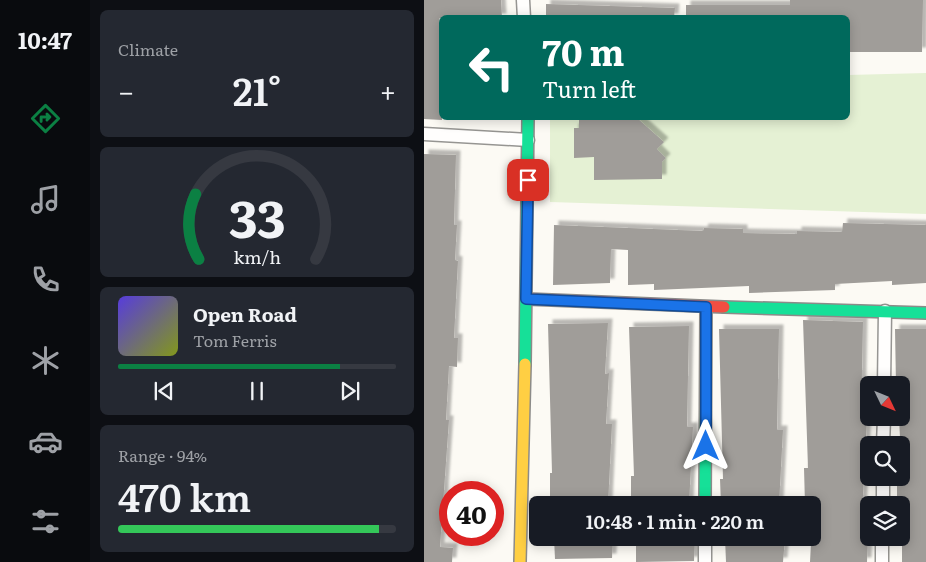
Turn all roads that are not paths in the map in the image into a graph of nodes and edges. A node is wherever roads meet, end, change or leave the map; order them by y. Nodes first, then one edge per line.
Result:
1 (523, 0) edge
2 (524, 15) edge
3 (528, 120) edge
4 (424, 134) edge
5 (528, 140) junction
6 (526, 299) junction
7 (706, 307) junction
8 (885, 311) junction
9 (926, 313) edge
10 (884, 376) edge
11 (705, 496) edge
12 (705, 546) edge
13 (882, 546) edge
14 (520, 562) edge
15 (705, 562) edge
16 (882, 562) edge

1 - 2 street
3 - 5 street
4 - 5 street
5 - 6 street
6 - 7 street
6 - 14 street
7 - 8 street
7 - 11 street
8 - 9 street
8 - 10 street
12 - 15 street
13 - 16 street

